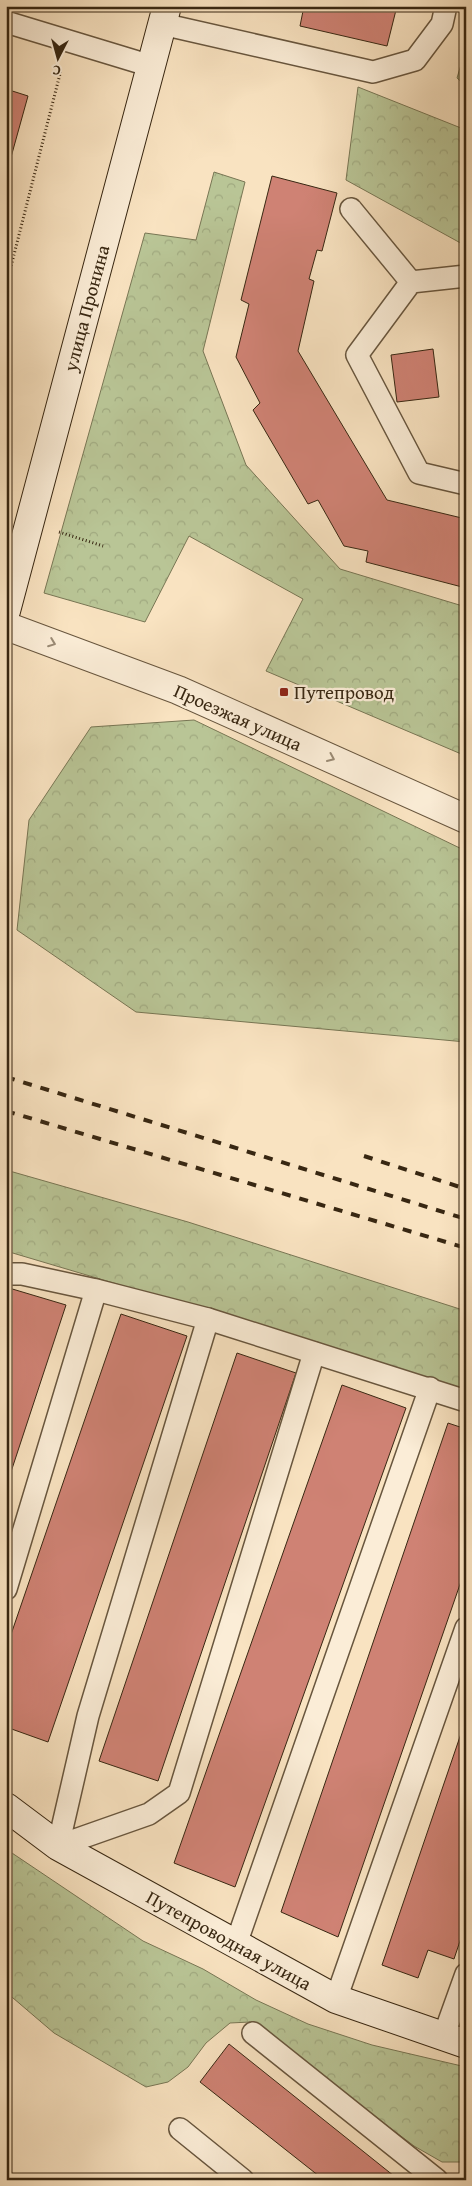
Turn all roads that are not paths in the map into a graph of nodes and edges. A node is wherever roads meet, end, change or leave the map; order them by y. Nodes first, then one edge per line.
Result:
1 (446, 6) edge
2 (165, 15) edge
3 (6, 22) edge
4 (151, 66) junction
5 (351, 209) dead end
6 (466, 276) edge
7 (411, 282) junction
8 (466, 484) edge
9 (6, 611) edge
10 (6, 626) edge
11 (466, 819) edge
12 (6, 1274) edge
13 (96, 1290) junction
14 (208, 1320) junction
15 (314, 1353) junction
16 (430, 1388) junction
17 (466, 1401) edge
18 (6, 1589) edge
19 (466, 1628) edge
20 (6, 1807) edge
21 (58, 1846) junction
22 (236, 1944) junction
23 (466, 1974) edge
24 (336, 1998) junction
25 (252, 2033) dead end
26 (455, 2041) edge
27 (180, 2129) dead end
28 (243, 2180) edge
29 (438, 2180) edge

1 - 2 lane
2 - 4 main road, улица Пронина
3 - 4 lane
4 - 9 main road, улица Пронина
5 - 7 lane
6 - 7 lane
7 - 8 lane
10 -> 11 main road, Проезжая улица
12 - 13 lane
13 - 14 lane
13 - 18 lane
14 - 15 lane
14 - 21 lane
15 - 16 lane
15 - 21 lane
16 - 17 lane
16 - 22 lane
19 - 24 lane
20 - 21 main road, Путепроводная улица
21 - 22 main road, Путепроводная улица
22 - 24 main road, Путепроводная улица
23 - 26 lane
24 - 26 main road, Путепроводная улица
25 - 29 lane
27 - 28 lane

